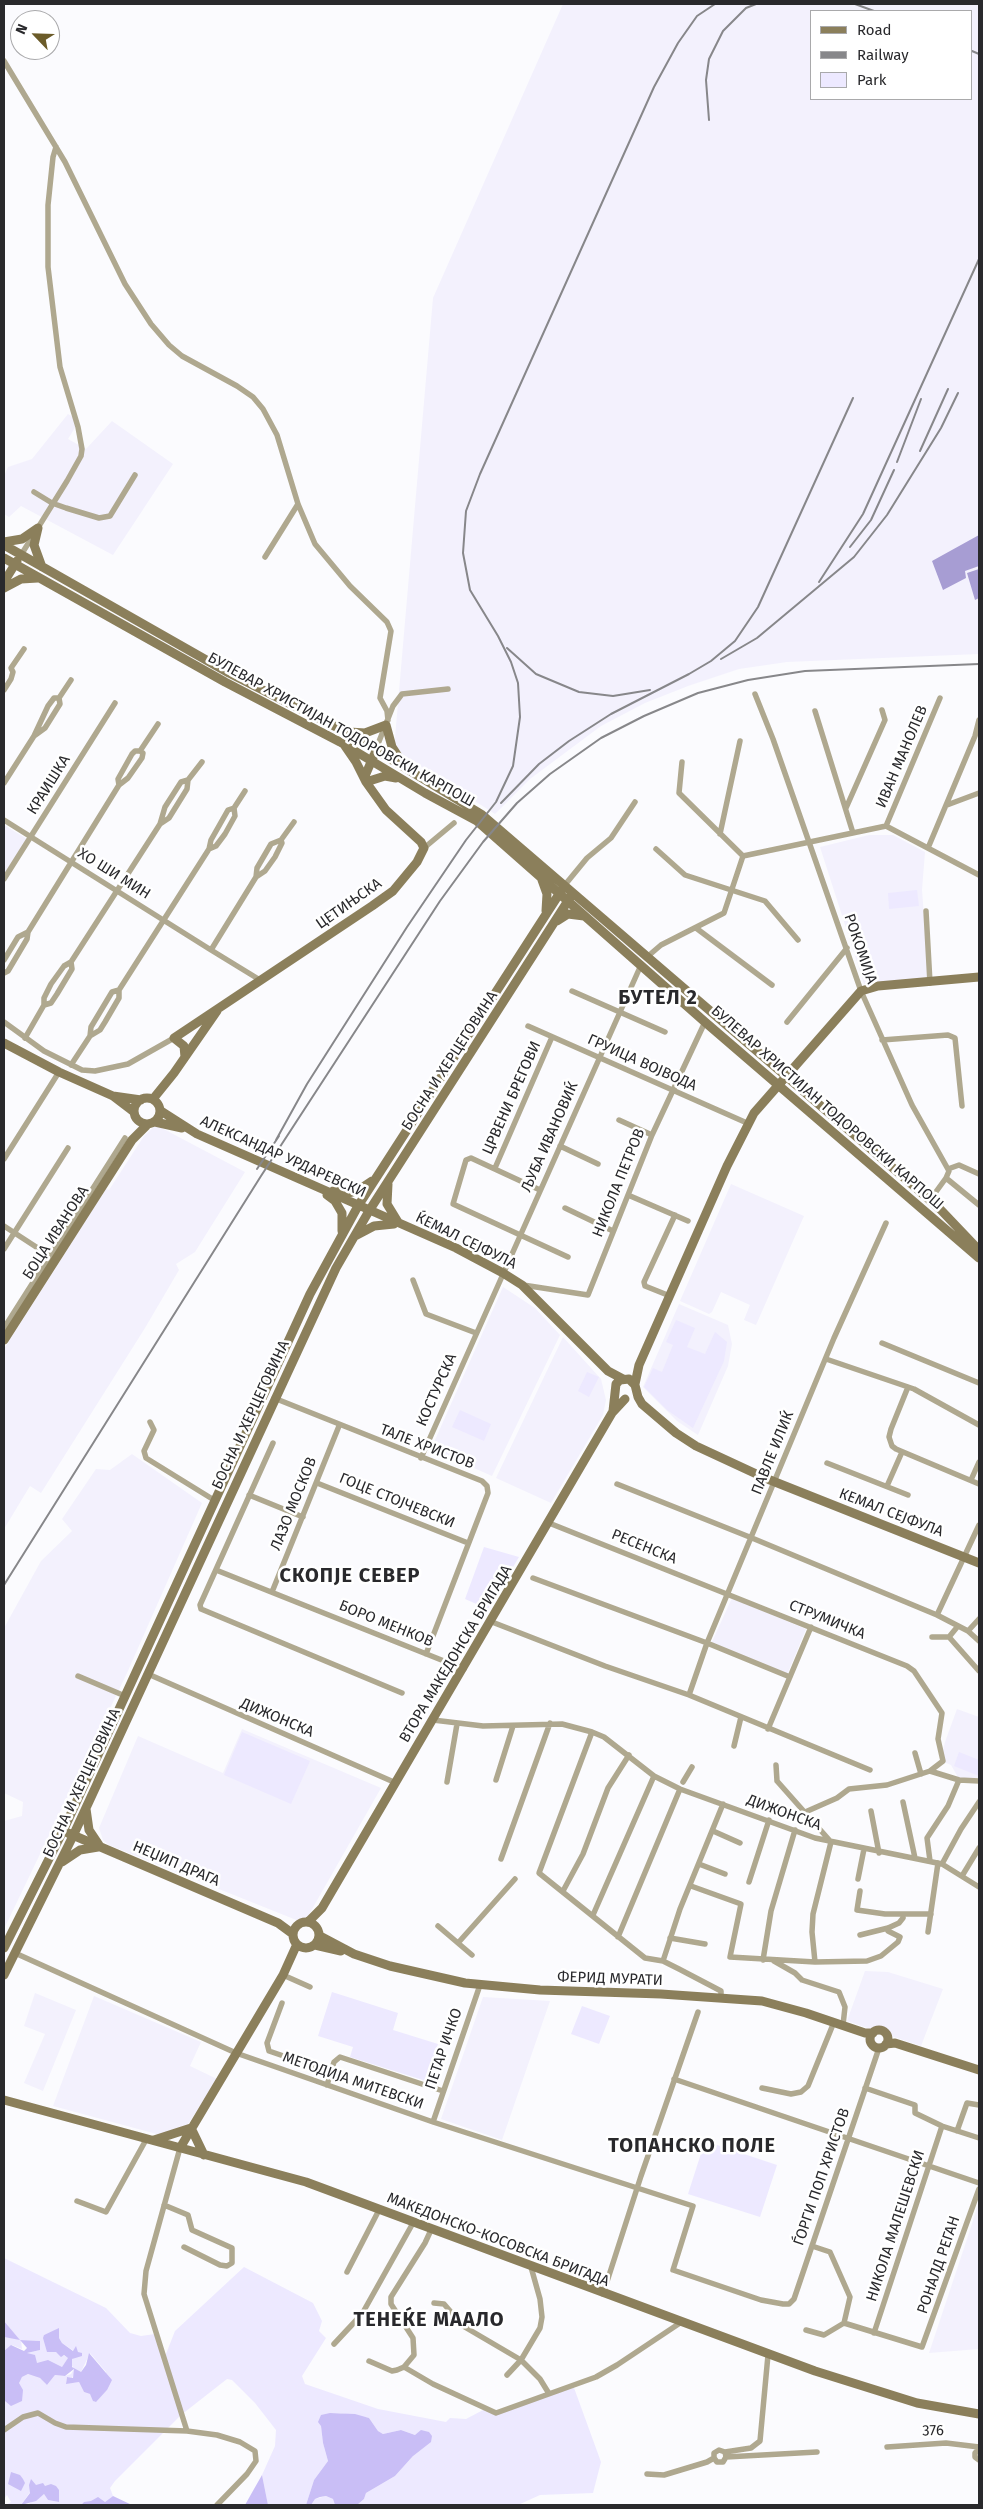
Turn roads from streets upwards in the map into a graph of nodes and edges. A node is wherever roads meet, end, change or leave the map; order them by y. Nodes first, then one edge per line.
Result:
1 (4, 61) edge
2 (56, 147) junction
3 (135, 475) dead end
4 (34, 492) dead end
5 (52, 503) junction
6 (298, 504) junction
7 (38, 528) junction
8 (4, 543) edge
9 (21, 555) junction
10 (265, 557) dead end
11 (4, 558) edge
12 (15, 565) junction
13 (42, 567) junction
14 (39, 578) junction
15 (4, 582) edge
16 (4, 588) edge
17 (24, 649) dead end
18 (11, 668) junction
19 (4, 672) edge
20 (71, 680) dead end
21 (448, 689) dead end
22 (4, 690) edge
23 (754, 694) dead end
24 (940, 698) dead end
25 (116, 703) dead end
26 (882, 710) dead end
27 (815, 711) dead end
28 (979, 720) edge
29 (387, 722) junction
30 (158, 724) dead end
31 (346, 732) junction
32 (740, 741) dead end
33 (340, 742) junction
34 (376, 749) junction
35 (140, 751) junction
36 (372, 759) junction
37 (202, 762) dead end
38 (682, 762) dead end
39 (408, 770) junction
40 (404, 780) junction
41 (366, 782) junction
42 (4, 783) edge
43 (119, 785) junction
44 (245, 791) dead end
45 (979, 793) edge
46 (635, 802) dead end
47 (947, 805) junction
48 (234, 808) junction
49 (846, 808) junction
50 (4, 820) edge
51 (294, 822) dead end
52 (454, 823) dead end
53 (886, 826) junction
54 (853, 833) junction
55 (720, 834) junction
56 (31, 838) junction
57 (281, 840) junction
58 (809, 842) junction
59 (209, 848) junction
60 (424, 848) junction
61 (928, 848) junction
62 (656, 849) dead end
63 (743, 856) junction
64 (71, 863) junction
65 (539, 875) junction
66 (979, 875) edge
67 (256, 877) junction
68 (4, 879) edge
69 (562, 890) junction
70 (117, 892) junction
71 (733, 892) junction
72 (570, 897) junction
73 (926, 911) dead end
74 (590, 914) junction
75 (542, 919) junction
76 (164, 920) junction
77 (554, 923) junction
78 (696, 928) junction
79 (28, 932) junction
80 (798, 940) dead end
81 (847, 948) junction
82 (210, 950) junction
83 (647, 957) junction
84 (4, 960) edge
85 (71, 962) junction
86 (641, 965) junction
87 (4, 973) edge
88 (979, 977) edge
89 (260, 980) junction
90 (930, 982) junction
91 (772, 985) dead end
92 (119, 990) junction
93 (572, 991) dead end
94 (861, 991) junction
95 (44, 1005) junction
96 (220, 1007) junction
97 (620, 1012) junction
98 (4, 1022) edge
99 (705, 1022) junction
100 (787, 1022) dead end
101 (528, 1026) dead end
102 (665, 1032) dead end
103 (90, 1036) junction
104 (552, 1037) junction
105 (25, 1038) junction
106 (174, 1038) junction
107 (882, 1040) junction
108 (4, 1043) edge
109 (185, 1057) junction
110 (599, 1057) junction
111 (71, 1066) junction
112 (59, 1072) junction
113 (174, 1073) junction
114 (787, 1076) junction
115 (779, 1085) junction
116 (672, 1090) junction
117 (113, 1096) junction
118 (152, 1099) junction
119 (141, 1100) junction
120 (962, 1106) dead end
121 (160, 1109) junction
122 (136, 1116) junction
123 (619, 1120) dead end
124 (152, 1123) junction
125 (747, 1123) junction
126 (186, 1128) junction
127 (652, 1135) junction
128 (129, 1139) junction
129 (560, 1146) junction
130 (68, 1148) dead end
131 (4, 1159) edge
132 (598, 1164) dead end
133 (495, 1168) junction
134 (948, 1169) junction
135 (381, 1173) junction
136 (979, 1174) edge
137 (390, 1178) junction
138 (946, 1178) junction
139 (311, 1184) junction
140 (540, 1190) junction
141 (628, 1195) junction
142 (930, 1200) junction
143 (979, 1205) edge
144 (358, 1206) junction
145 (565, 1208) dead end
146 (369, 1211) junction
147 (675, 1215) junction
148 (688, 1221) dead end
149 (886, 1223) dead end
150 (400, 1224) junction
151 (4, 1226) edge
152 (613, 1231) junction
153 (14, 1233) junction
154 (520, 1235) junction
155 (340, 1237) junction
156 (353, 1238) junction
157 (4, 1249) edge
158 (979, 1250) edge
159 (50, 1256) junction
160 (568, 1257) dead end
161 (979, 1258) edge
162 (503, 1273) junction
163 (413, 1280) dead end
164 (522, 1285) junction
165 (29, 1295) junction
166 (670, 1296) junction
167 (4, 1328) edge
168 (476, 1332) junction
169 (4, 1340) edge
170 (882, 1343) dead end
171 (826, 1359) junction
172 (639, 1365) junction
173 (608, 1371) junction
174 (624, 1378) junction
175 (979, 1383) edge
176 (635, 1387) junction
177 (908, 1387) junction
178 (616, 1389) junction
179 (274, 1398) junction
180 (627, 1399) junction
181 (642, 1404) junction
182 (612, 1413) junction
183 (150, 1422) dead end
184 (979, 1425) edge
185 (339, 1426) junction
186 (273, 1443) dead end
187 (902, 1452) junction
188 (421, 1458) junction
189 (979, 1462) edge
190 (827, 1463) dead end
191 (971, 1480) junction
192 (774, 1482) junction
193 (317, 1483) junction
194 (617, 1484) dead end
195 (979, 1484) edge
196 (887, 1486) junction
197 (249, 1495) junction
198 (908, 1495) dead end
199 (214, 1500) junction
200 (302, 1517) junction
201 (549, 1523) junction
202 (979, 1525) edge
203 (752, 1538) junction
204 (468, 1543) junction
205 (966, 1557) junction
206 (979, 1562) edge
207 (216, 1570) junction
208 (533, 1578) dead end
209 (272, 1592) junction
210 (729, 1594) junction
211 (937, 1615) junction
212 (979, 1619) edge
213 (492, 1622) junction
214 (958, 1626) junction
215 (811, 1627) junction
216 (968, 1631) junction
217 (932, 1636) dead end
218 (949, 1637) junction
219 (979, 1641) edge
220 (707, 1643) junction
221 (426, 1654) junction
222 (464, 1669) junction
223 (979, 1671) edge
224 (148, 1674) junction
225 (78, 1676) dead end
226 (790, 1677) junction
227 (402, 1693) dead end
228 (689, 1695) junction
229 (125, 1696) junction
230 (741, 1717) junction
231 (433, 1720) junction
232 (550, 1723) junction
233 (457, 1724) junction
234 (513, 1726) junction
235 (768, 1729) junction
236 (592, 1732) junction
237 (734, 1746) dead end
238 (915, 1753) dead end
239 (629, 1754) junction
240 (776, 1765) dead end
241 (692, 1767) dead end
242 (870, 1770) dead end
243 (930, 1771) junction
244 (921, 1774) junction
245 (654, 1776) junction
246 (496, 1780) dead end
247 (959, 1780) junction
248 (979, 1781) edge
249 (447, 1782) dead end
250 (683, 1782) dead end
251 (396, 1784) junction
252 (680, 1790) junction
253 (903, 1802) dead end
254 (979, 1802) edge
255 (723, 1804) junction
256 (86, 1808) junction
257 (871, 1811) dead end
258 (803, 1813) junction
259 (769, 1820) junction
260 (795, 1830) junction
261 (63, 1831) junction
262 (713, 1831) junction
263 (73, 1836) junction
264 (831, 1842) junction
265 (740, 1843) dead end
266 (100, 1847) junction
267 (979, 1848) edge
268 (864, 1850) junction
269 (879, 1853) junction
270 (915, 1858) junction
271 (501, 1859) dead end
272 (930, 1862) junction
273 (60, 1864) junction
274 (699, 1864) junction
275 (940, 1864) junction
276 (725, 1874) dead end
277 (962, 1876) junction
278 (515, 1879) dead end
279 (858, 1879) dead end
280 (749, 1882) dead end
281 (978, 1883) edge
282 (691, 1886) junction
283 (563, 1890) junction
284 (860, 1891) dead end
285 (322, 1908) junction
286 (912, 1914) junction
287 (931, 1914) junction
288 (593, 1915) junction
289 (892, 1918) dead end
290 (903, 1918) junction
291 (278, 1923) junction
292 (303, 1923) junction
293 (438, 1926) dead end
294 (888, 1928) junction
295 (319, 1932) junction
296 (928, 1932) dead end
297 (293, 1934) junction
298 (860, 1935) dead end
299 (618, 1937) junction
300 (670, 1938) junction
301 (458, 1943) junction
302 (705, 1944) dead end
303 (315, 1945) junction
304 (301, 1946) junction
305 (4, 1948) edge
306 (15, 1953) junction
307 (354, 1954) junction
308 (472, 1955) dead end
309 (771, 1959) junction
310 (763, 1960) junction
311 (663, 1961) junction
312 (815, 1962) junction
313 (4, 1975) edge
314 (283, 1975) junction
315 (480, 1985) junction
316 (310, 1987) dead end
317 (721, 1997) junction
318 (282, 2003) dead end
319 (698, 2012) dead end
320 (834, 2022) junction
321 (843, 2025) junction
322 (878, 2042) junction
323 (236, 2053) junction
324 (979, 2069) edge
325 (330, 2072) junction
326 (674, 2079) junction
327 (327, 2085) junction
328 (762, 2088) dead end
329 (865, 2088) junction
330 (443, 2091) junction
331 (4, 2100) edge
332 (979, 2105) edge
333 (432, 2122) junction
334 (942, 2126) junction
335 (191, 2128) junction
336 (957, 2131) junction
337 (848, 2138) junction
338 (979, 2138) edge
339 (150, 2139) junction
340 (180, 2148) junction
341 (204, 2155) junction
342 (930, 2166) junction
343 (979, 2183) edge
344 (637, 2187) junction
345 (979, 2189) edge
346 (77, 2201) dead end
347 (164, 2205) junction
348 (379, 2210) junction
349 (413, 2223) junction
350 (431, 2230) junction
351 (812, 2246) junction
352 (184, 2247) dead end
353 (531, 2267) junction
354 (347, 2272) dead end
355 (603, 2294) junction
356 (434, 2303) dead end
357 (789, 2304) joint
358 (680, 2323) junction
359 (844, 2323) junction
360 (806, 2330) dead end
361 (874, 2333) junction
362 (334, 2344) dead end
363 (768, 2355) junction
364 (522, 2360) junction
365 (369, 2361) dead end
366 (404, 2367) junction
367 (507, 2375) dead end
368 (548, 2392) junction
369 (979, 2414) edge
370 (4, 2430) edge
371 (187, 2431) junction
372 (887, 2447) dead end
373 (979, 2448) edge
374 (817, 2452) dead end
375 (725, 2454) junction
376 (714, 2458) junction
377 (979, 2460) edge
378 (647, 2474) dead end
379 (216, 2505) edge

1 - 2 street
2 - 5 street
2 - 6 street
3 - 5 street
4 - 5 street
5 - 7 street
6 - 10 street
6 - 29 street
7 - 8 street
7 - 9 street
7 - 13 street
8 - 9 street, БУЛЕВАР ХРИСТИЈАН ТОДОРОВСКИ КАРПОШ
9 - 12 street
9 - 13 street, БУЛЕВАР ХРИСТИЈАН ТОДОРОВСКИ КАРПОШ
11 - 12 street, БУЛЕВАР ХРИСТИЈАН ТОДОРОВСКИ КАРПОШ
12 - 14 street, БУЛЕВАР ХРИСТИЈАН ТОДОРОВСКИ КАРПОШ
12 - 15 street
13 - 31 street, БУЛЕВАР ХРИСТИЈАН ТОДОРОВСКИ КАРПОШ
14 - 16 street
14 - 33 street, БУЛЕВАР ХРИСТИЈАН ТОДОРОВСКИ КАРПОШ
17 - 18 street
18 - 19 street
18 - 22 street
20 - 42 street
21 - 29 street
23 - 58 street, РОКОМИЈА
24 - 53 street, ИВАН МАНОЛЕВ
25 - 56 street, КРАИШКА
26 - 49 street, ИВАН МАНОЛЕВ
27 - 49 street
28 - 47 street
29 - 31 street
29 - 34 street
29 - 39 street
30 - 35 street
31 - 34 street, БУЛЕВАР ХРИСТИЈАН ТОДОРОВСКИ КАРПОШ
32 - 55 street
33 - 36 street, БУЛЕВАР ХРИСТИЈАН ТОДОРОВСКИ КАРПОШ
33 - 41 street
34 - 36 street
34 - 39 street, БУЛЕВАР ХРИСТИЈАН ТОДОРОВСКИ КАРПОШ
35 - 43 street
35 - 43 street
36 - 40 street, БУЛЕВАР ХРИСТИЈАН ТОДОРОВСКИ КАРПОШ
36 - 41 street
37 - 70 street
38 - 55 street
39 - 69 street, БУЛЕВАР ХРИСТИЈАН ТОДОРОВСКИ КАРПОШ
40 - 41 street
40 - 65 street, БУЛЕВАР ХРИСТИЈАН ТОДОРОВСКИ КАРПОШ
41 - 60 street
43 - 64 street
44 - 48 street
45 - 47 street
46 - 69 street
47 - 61 street
48 - 59 street
48 - 59 street
49 - 54 street
50 - 56 street, ХО ШИ МИН
51 - 57 street
52 - 60 street
53 - 54 street, ИВАН МАНОЛЕВ
53 - 61 street, ИВАН МАНОЛЕВ
54 - 58 street, ИВАН МАНОЛЕВ
55 - 63 street
56 - 64 street, ХО ШИ МИН
56 - 68 street, КРАИШКА
57 - 67 street
57 - 67 street
58 - 63 street, ИВАН МАНОЛЕВ
58 - 81 street, РОКОМИЈА
59 - 76 street
60 - 89 street, ЦЕТИЊСКА
61 - 66 street, ИВАН МАНОЛЕВ
62 - 71 street
63 - 71 street
64 - 70 street, ХО ШИ МИН
64 - 79 street
65 - 69 street, БУЛЕВАР ХРИСТИЈАН ТОДОРОВСКИ КАРПОШ
65 - 75 street
67 - 82 street
69 - 72 street, БУЛЕВАР ХРИСТИЈАН ТОДОРОВСКИ КАРПОШ
69 - 75 street, БОСНА И ХЕРЦЕГОВИНА
70 - 76 street, ХО ШИ МИН
70 - 85 street
71 - 78 street
71 - 80 street
72 - 74 street, БУЛЕВАР ХРИСТИЈАН ТОДОРОВСКИ КАРПОШ
72 - 77 street, БОСНА И ХЕРЦЕГОВИНА
73 - 90 street
74 - 77 street
74 - 83 street, БУЛЕВАР ХРИСТИЈАН ТОДОРОВСКИ КАРПОШ
74 - 86 street, БУЛЕВАР ХРИСТИЈАН ТОДОРОВСКИ КАРПОШ
75 - 135 street, БОСНА И ХЕРЦЕГОВИНА
76 - 82 street, ХО ШИ МИН
76 - 92 street
77 - 137 street, БОСНА И ХЕРЦЕГОВИНА
78 - 83 street
78 - 91 street
79 - 84 street
79 - 87 street
81 - 94 street, РОКОМИЈА
81 - 100 street
82 - 89 street, ХО ШИ МИН
83 - 114 street, БУЛЕВАР ХРИСТИЈАН ТОДОРОВСКИ КАРПОШ
85 - 95 street
85 - 95 street
86 - 97 street, ЉУБА ИВАНОВИЌ
86 - 99 street, БУЛЕВАР ХРИСТИЈАН ТОДОРОВСКИ КАРПОШ
88 - 90 street
89 - 96 street, ЦЕТИЊСКА
90 - 94 street
92 - 103 street
92 - 103 street
93 - 97 street
94 - 107 street, РОКОМИЈА
94 - 114 street
95 - 105 street
96 - 106 street, ЦЕТИЊСКА
96 - 109 street
97 - 102 street
97 - 110 street, ЉУБА ИВАНОВИЌ
98 - 105 street
99 - 115 street, БУЛЕВАР ХРИСТИЈАН ТОДОРОВСКИ КАРПОШ
99 - 116 street, НИКОЛА ПЕТРОВ
101 - 104 street, ГРУИЦА ВОЈВОДА
103 - 111 street
104 - 110 street, ГРУИЦА ВОЈВОДА
104 - 133 street, ЦРВЕНИ БРЕГОВИ
105 - 111 street
106 - 109 street
106 - 111 street
107 - 120 street
107 - 134 street, РОКОМИЈА
108 - 112 street
109 - 113 street
110 - 116 street, ГРУИЦА ВОЈВОДА
110 - 129 street, ЉУБА ИВАНОВИЌ
112 - 117 street
112 - 131 street
113 - 118 street
113 - 121 street
114 - 115 street
114 - 142 street, БУЛЕВАР ХРИСТИЈАН ТОДОРОВСКИ КАРПОШ
115 - 125 street
115 - 161 street, БУЛЕВАР ХРИСТИЈАН ТОДОРОВСКИ КАРПОШ
116 - 125 street, ГРУИЦА ВОЈВОДА
116 - 127 street, НИКОЛА ПЕТРОВ
117 - 119 street
117 - 122 street
118 - 119 street
118 - 121 street
119 - 122 street
121 - 124 street
121 - 126 street, АЛЕКСАНДАР УРДАРЕВСКИ
122 - 124 street
122 - 128 street, БОЦА ИВАНОВА
123 - 127 street
124 - 126 street, АЛЕКСАНДАР УРДАРЕВСКИ
124 - 128 street, БОЦА ИВАНОВА
125 - 166 street
126 - 139 street, АЛЕКСАНДАР УРДАРЕВСКИ
127 - 141 street, НИКОЛА ПЕТРОВ
128 - 159 street
128 - 165 street, БОЦА ИВАНОВА
129 - 132 street
129 - 140 street, ЉУБА ИВАНОВИЌ
130 - 153 street
133 - 140 street
133 - 154 street
134 - 136 street
134 - 138 street
135 - 139 street
135 - 144 street, БОСНА И ХЕРЦЕГОВИНА
137 - 146 street, БОСНА И ХЕРЦЕГОВИНА
137 - 150 street
138 - 142 street
138 - 143 street
139 - 144 street, АЛЕКСАНДАР УРДАРЕВСКИ
139 - 155 street
140 - 154 street, ЉУБА ИВАНОВИЌ
141 - 147 street
141 - 152 street, НИКОЛА ПЕТРОВ
142 - 158 street, БУЛЕВАР ХРИСТИЈАН ТОДОРОВСКИ КАРПОШ
144 - 146 street, АЛЕКСАНДАР УРДАРЕВСКИ
144 - 155 street, БОСНА И ХЕРЦЕГОВИНА
145 - 152 street
146 - 150 street, ЌЕМАЛ СЕЈФУЛА
146 - 156 street, БОСНА И ХЕРЦЕГОВИНА
147 - 148 street
147 - 166 street
149 - 171 street, ПАВЛЕ ИЛИЌ
150 - 156 street
150 - 162 street, ЌЕМАЛ СЕЈФУЛА
151 - 153 street
152 - 164 street, НИКОЛА ПЕТРОВ
153 - 157 street
153 - 159 street
154 - 160 street
154 - 162 street, ЉУБА ИВАНОВИЌ
155 - 199 street, БОСНА И ХЕРЦЕГОВИНА
156 - 179 street, БОСНА И ХЕРЦЕГОВИНА
159 - 165 street
162 - 164 street, ЌЕМАЛ СЕЈФУЛА
162 - 168 street, КОСТУРСКА
163 - 168 street
164 - 173 street, ЌЕМАЛ СЕЈФУЛА
165 - 167 street
165 - 169 street, БОЦА ИВАНОВА
166 - 172 street
168 - 188 street, КОСТУРСКА
170 - 175 street
171 - 177 street
171 - 192 street, ПАВЛЕ ИЛИЌ
172 - 174 street
172 - 176 street
173 - 174 street, ЌЕМАЛ СЕЈФУЛА
173 - 178 street, ЌЕМАЛ СЕЈФУЛА
174 - 176 street, ЌЕМАЛ СЕЈФУЛА
174 - 178 street
176 - 180 street, ВТОРА МАКЕДОНСКА БРИГАДА
176 - 181 street
177 - 184 street
177 - 187 street
178 - 180 street
178 - 182 street, ВТОРА МАКЕДОНСКА БРИГАДА
179 - 185 street, ТАЛЕ ХРИСТОВ
179 - 224 street, БОСНА И ХЕРЦЕГОВИНА
180 - 181 street
180 - 182 street, ВТОРА МАКЕДОНСКА БРИГАДА
181 - 192 street
182 - 201 street, ВТОРА МАКЕДОНСКА БРИГАДА
183 - 199 street
185 - 188 street, ТАЛЕ ХРИСТОВ
185 - 193 street, ЛАЗО МОСКОВ
186 - 197 street
187 - 191 street
187 - 196 street
188 - 204 street, ТАЛЕ ХРИСТОВ
189 - 191 street
190 - 196 street
191 - 195 street
192 - 203 street, ПАВЛЕ ИЛИЌ
192 - 205 street, КЕМАЛ СЕЈФУЛА
193 - 200 street, ЛАЗО МОСКОВ
193 - 204 street, ГОЦЕ СТОЈЧЕВСКИ
194 - 203 street
196 - 198 street
197 - 200 street
197 - 207 street
199 - 229 street, БОСНА И ХЕРЦЕГОВИНА
200 - 209 street, ЛАЗО МОСКОВ
201 - 210 street, РЕСЕНСКА
201 - 213 street, ВТОРА МАКЕДОНСКА БРИГАДА
202 - 205 street
203 - 210 street, ПАВЛЕ ИЛИЌ
203 - 211 street
204 - 221 street, ТАЛЕ ХРИСТОВ
205 - 206 street, КЕМАЛ СЕЈФУЛА
205 - 211 street
207 - 209 street, БОРО МЕНКОВ
207 - 227 street
208 - 220 street
209 - 221 street, БОРО МЕНКОВ
210 - 215 street, СТРУМИЧКА
210 - 220 street, ПАВЛЕ ИЛИЌ
211 - 214 street
212 - 216 street
213 - 222 street, ВТОРА МАКЕДОНСКА БРИГАДА
213 - 228 street
214 - 216 street
214 - 218 street
215 - 226 street
215 - 243 street, СТРУМИЧКА
216 - 219 street
217 - 218 street
218 - 223 street
220 - 226 street
220 - 228 street, ПАВЛЕ ИЛИЌ
221 - 222 street, БОРО МЕНКОВ
222 - 231 street, ВТОРА МАКЕДОНСКА БРИГАДА
224 - 251 street, ДИЖОНСКА
224 - 256 street, БОСНА И ХЕРЦЕГОВИНА
225 - 229 street
226 - 235 street
228 - 230 street
229 - 261 street, БОСНА И ХЕРЦЕГОВИНА
230 - 235 street
230 - 237 street
231 - 233 street, ДИЖОНСКА
231 - 251 street, ВТОРА МАКЕДОНСКА БРИГАДА
232 - 234 street, ДИЖОНСКА
232 - 236 street, ДИЖОНСКА
232 - 271 street
233 - 234 street, ДИЖОНСКА
233 - 249 street
234 - 246 street
235 - 242 street
236 - 239 street, ДИЖОНСКА
236 - 283 street
238 - 244 street
239 - 245 street, ДИЖОНСКА
239 - 283 street
240 - 258 street
241 - 250 street
243 - 244 street
243 - 247 street
244 - 258 street
245 - 252 street, ДИЖОНСКА
245 - 288 street
247 - 248 street
247 - 272 street
251 - 285 street, ВТОРА МАКЕДОНСКА БРИГАДА
252 - 255 street, ДИЖОНСКА
252 - 299 street
253 - 270 street
254 - 275 street
255 - 259 street, ДИЖОНСКА
255 - 262 street
256 - 263 street, БОСНА И ХЕРЦЕГОВИНА
256 - 266 street
257 - 269 street
258 - 264 street
259 - 260 street, ДИЖОНСКА
259 - 280 street
260 - 264 street, ДИЖОНСКА
260 - 310 street
261 - 263 street, НЕЏИП ДРАГА
261 - 305 street, БОСНА И ХЕРЦЕГОВИНА
262 - 265 street
262 - 274 street
263 - 266 street, НЕЏИП ДРАГА
263 - 273 street, БОСНА И ХЕРЦЕГОВИНА
264 - 268 street, ДИЖОНСКА
264 - 312 street
266 - 273 street
266 - 291 street, НЕЏИП ДРАГА
267 - 277 street
268 - 269 street, ДИЖОНСКА
268 - 279 street
269 - 270 street, ДИЖОНСКА
270 - 272 street, ДИЖОНСКА
272 - 275 street, ДИЖОНСКА
273 - 306 street, БОСНА И ХЕРЦЕГОВИНА
274 - 276 street
274 - 282 street
275 - 277 street, ДИЖОНСКА
275 - 287 street
277 - 281 street, ДИЖОНСКА
278 - 301 street
282 - 300 street
282 - 310 street
283 - 288 street
284 - 286 street
285 - 292 street, ВТОРА МАКЕДОНСКА БРИГАДА
285 - 295 street, ВТОРА МАКЕДОНСКА БРИГАДА
286 - 287 street
286 - 290 street
287 - 296 street
288 - 299 street
289 - 290 street
290 - 294 street
291 - 292 street, НЕЏИП ДРАГА
291 - 297 street, НЕЏИП ДРАГА
292 - 295 street, ФЕРИД МУРАТИ
292 - 297 street, ВТОРА МАКЕДОНСКА БРИГАДА
293 - 301 street
294 - 298 street
294 - 312 street
295 - 303 street, ВТОРА МАКЕДОНСКА БРИГАДА
295 - 307 street, ФЕРИД МУРАТИ
297 - 304 street
299 - 311 street
300 - 302 street
300 - 311 street
301 - 308 street
303 - 304 street
303 - 307 street, ФЕРИД МУРАТИ
304 - 314 street
306 - 313 street, БОСНА И ХЕРЦЕГОВИНА
306 - 323 street, МЕТОДИЈА МИТЕВСКИ
307 - 315 street, ФЕРИД МУРАТИ
309 - 310 street
309 - 312 street
309 - 321 street
311 - 317 street
314 - 316 street
314 - 323 street
315 - 317 street, ФЕРИД МУРАТИ
315 - 330 street, ПЕТАР ИЧКО
317 - 320 street, ФЕРИД МУРАТИ
318 - 325 street
319 - 326 street
320 - 321 street, ФЕРИД МУРАТИ
320 - 328 street
321 - 322 street, ФЕРИД МУРАТИ
322 - 324 street, ФЕРИД МУРАТИ
322 - 329 street, ЃОРГИ ПОП ХРИСТОВ
323 - 327 street, МЕТОДИЈА МИТЕВСКИ
323 - 335 street
325 - 327 street
325 - 330 street
326 - 337 street
326 - 344 street
327 - 333 street, МЕТОДИЈА МИТЕВСКИ
329 - 334 street
329 - 337 street, ЃОРГИ ПОП ХРИСТОВ
330 - 333 street, ПЕТАР ИЧКО
331 - 339 street, МАКЕДОНСКО-КОСОВСКА БРИГАДА
332 - 336 street
333 - 344 street, МЕТОДИЈА МИТЕВСКИ
334 - 336 street
334 - 342 street, НИКОЛА МАЛЕШЕВСКИ
335 - 339 street
335 - 340 street
335 - 341 street
336 - 338 street
337 - 342 street
337 - 351 street, ЃОРГИ ПОП ХРИСТОВ
339 - 340 street, МАКЕДОНСКО-КОСОВСКА БРИГАДА
339 - 346 street
340 - 341 street, МАКЕДОНСКО-КОСОВСКА БРИГАДА
340 - 347 street
341 - 348 street, МАКЕДОНСКО-КОСОВСКА БРИГАДА
342 - 343 street
342 - 361 street, НИКОЛА МАЛЕШЕВСКИ
344 - 355 street
344 - 357 street, МЕТОДИЈА МИТЕВСКИ
345 - 361 street, РОНАЛД РЕГАН
347 - 352 street
347 - 371 street
348 - 349 street, МАКЕДОНСКО-КОСОВСКА БРИГАДА
348 - 354 street
349 - 350 street, МАКЕДОНСКО-КОСОВСКА БРИГАДА
349 - 362 street
350 - 353 street, МАКЕДОНСКО-КОСОВСКА БРИГАДА
350 - 366 street
351 - 357 street, ЃОРГИ ПОП ХРИСТОВ
351 - 359 street
353 - 355 street, МАКЕДОНСКО-КОСОВСКА БРИГАДА
353 - 364 street
355 - 358 street, МАКЕДОНСКО-КОСОВСКА БРИГАДА
356 - 364 street
358 - 363 street, МАКЕДОНСКО-КОСОВСКА БРИГАДА
358 - 368 street
359 - 360 street
359 - 361 street
363 - 369 street, МАКЕДОНСКО-КОСОВСКА БРИГАДА
363 - 375 street
364 - 367 street
364 - 368 street
365 - 366 street
366 - 368 street
370 - 371 street
371 - 379 street
372 - 373 street, 376
373 - 377 street, 376
374 - 375 street
375 - 376 street
375 - 376 street
376 - 378 street

